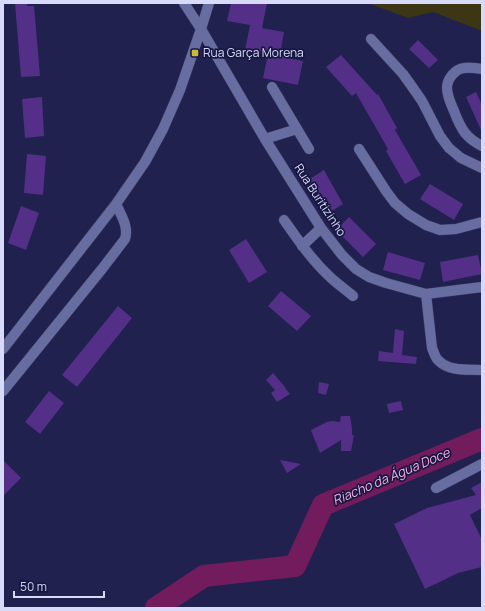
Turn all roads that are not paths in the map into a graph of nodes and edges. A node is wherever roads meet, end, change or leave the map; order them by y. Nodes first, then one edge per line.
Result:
1 (184, 3) edge
2 (209, 3) edge
3 (201, 29) junction
4 (371, 39) dead end
5 (482, 69) edge
6 (272, 87) dead end
7 (297, 129) junction
8 (265, 139) junction
9 (482, 146) edge
10 (309, 148) dead end
11 (359, 148) dead end
12 (482, 168) edge
13 (116, 204) junction
14 (284, 220) dead end
15 (482, 222) edge
16 (321, 228) junction
17 (302, 246) junction
18 (482, 286) edge
19 (426, 294) junction
20 (353, 296) dead end
21 (3, 349) edge
22 (482, 370) edge
23 (3, 391) edge
24 (482, 464) edge
25 (436, 488) dead end

1 - 3 street, Rua Buritizinho
2 - 3 street
3 - 8 street, Rua Buritizinho
3 - 13 street
4 - 12 street
5 - 9 street
6 - 7 street
7 - 8 street
7 - 10 street
8 - 16 street, Rua Buritizinho
11 - 15 street
13 - 21 street
13 - 23 street
14 - 17 street
16 - 17 street
16 - 19 street, Rua Buritizinho
17 - 20 street
18 - 19 street, Rua Buritizinho
19 - 22 street
24 - 25 street

